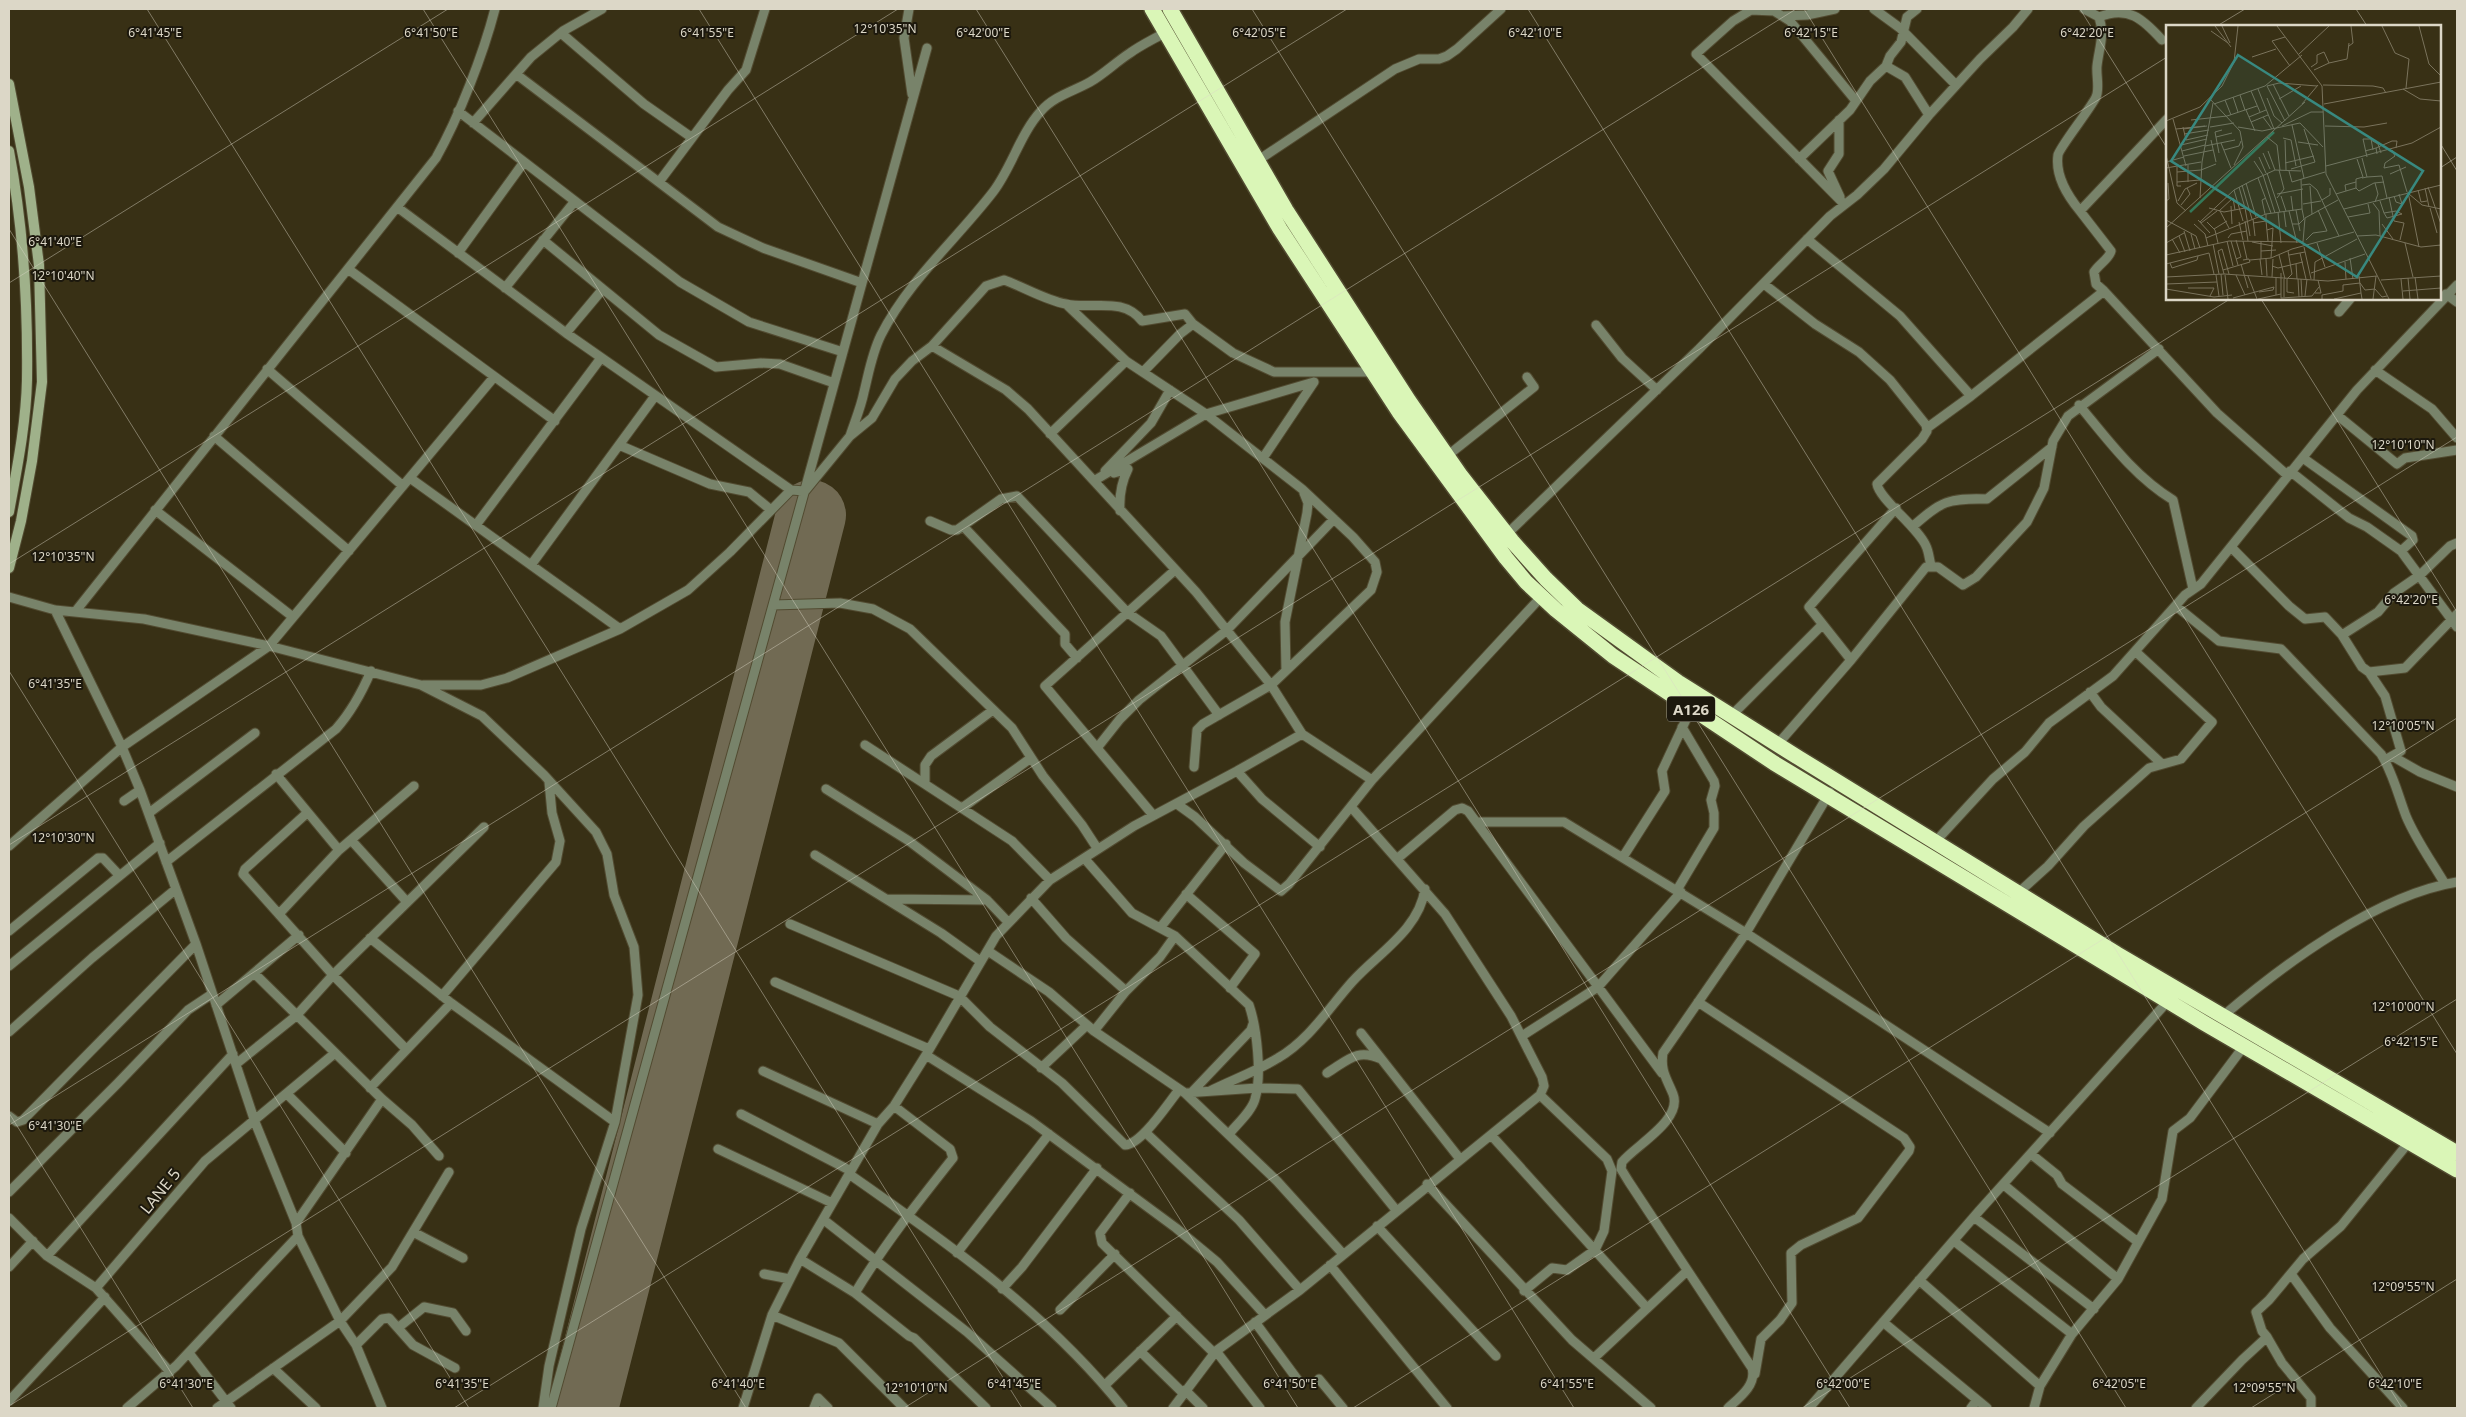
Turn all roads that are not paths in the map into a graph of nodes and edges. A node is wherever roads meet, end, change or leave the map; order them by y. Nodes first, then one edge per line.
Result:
1 (494, 9) edge
2 (602, 9) edge
3 (765, 9) edge
4 (909, 9) edge
5 (1152, 9) edge
6 (1170, 9) edge
7 (1501, 9) edge
8 (1834, 9) edge
9 (1874, 9) edge
10 (1917, 9) edge
11 (2028, 9) edge
12 (2084, 9) edge
13 (1782, 16) junction
14 (2099, 17) junction
15 (1166, 32) junction
16 (1903, 32) junction
17 (561, 33) junction
18 (2162, 40) dead end
19 (927, 48) dead end
20 (1886, 66) junction
21 (516, 74) junction
22 (9, 84) edge
23 (1956, 85) junction
24 (913, 100) junction
25 (1856, 101) junction
26 (458, 111) junction
27 (1929, 115) junction
28 (2166, 119) edge
29 (1839, 120) junction
30 (473, 123) junction
31 (691, 137) junction
32 (9, 151) edge
33 (1799, 159) junction
34 (1257, 161) junction
35 (524, 162) junction
36 (659, 182) junction
37 (574, 202) junction
38 (1844, 204) junction
39 (397, 207) junction
40 (2080, 210) junction
41 (1807, 239) junction
42 (543, 240) junction
43 (458, 253) junction
44 (348, 269) junction
45 (862, 283) junction
46 (1764, 284) junction
47 (2457, 285) edge
48 (505, 288) junction
49 (602, 290) junction
50 (2104, 291) junction
51 (2446, 294) junction
52 (2441, 297) edge
53 (2349, 300) edge
54 (2435, 301) edge
55 (2457, 302) edge
56 (1066, 304) junction
57 (2339, 312) dead end
58 (1193, 324) junction
59 (1596, 325) dead end
60 (566, 333) junction
61 (932, 346) junction
62 (2159, 349) junction
63 (843, 352) junction
64 (602, 358) junction
65 (1126, 361) junction
66 (267, 370) junction
67 (2375, 370) junction
68 (1143, 372) junction
69 (1373, 372) junction
70 (1320, 373) junction
71 (494, 377) junction
72 (1527, 377) dead end
73 (1314, 382) junction
74 (834, 383) junction
75 (1170, 390) junction
76 (1657, 390) junction
77 (655, 396) junction
78 (1971, 396) junction
79 (2079, 405) junction
80 (1206, 414) junction
81 (2337, 415) junction
82 (554, 422) junction
83 (1927, 428) junction
84 (1050, 434) junction
85 (214, 436) junction
86 (850, 436) junction
87 (2457, 438) edge
88 (619, 444) junction
89 (2052, 446) junction
90 (2457, 450) edge
91 (1447, 456) junction
92 (1263, 458) junction
93 (2303, 458) junction
94 (2289, 473) junction
95 (410, 478) junction
96 (1095, 480) junction
97 (403, 486) junction
98 (1302, 489) junction
99 (790, 490) junction
100 (805, 491) junction
101 (1896, 508) junction
102 (155, 510) junction
103 (771, 510) junction
104 (1120, 511) junction
105 (9, 512) edge
106 (1334, 519) junction
107 (930, 521) dead end
108 (476, 525) junction
109 (963, 526) junction
110 (1912, 527) junction
111 (1507, 534) junction
112 (2457, 543) edge
113 (2232, 548) junction
114 (349, 551) junction
115 (2402, 551) junction
116 (1297, 557) junction
117 (531, 565) junction
118 (1931, 565) junction
119 (9, 568) edge
120 (1175, 570) junction
121 (2420, 575) junction
122 (2193, 589) junction
123 (9, 597) edge
124 (1541, 597) junction
125 (773, 605) junction
126 (2176, 606) junction
127 (55, 610) junction
128 (75, 612) junction
129 (1128, 613) junction
130 (293, 617) junction
131 (2455, 620) edge
132 (1822, 625) junction
133 (620, 630) junction
134 (1227, 630) junction
135 (2342, 635) junction
136 (269, 646) junction
137 (2136, 652) junction
138 (1077, 658) junction
139 (1851, 660) junction
140 (1184, 666) junction
141 (1286, 670) junction
142 (372, 671) junction
143 (2369, 672) junction
144 (1271, 684) junction
145 (420, 685) junction
146 (2090, 692) junction
147 (1691, 709) junction
148 (993, 710) junction
149 (1219, 715) junction
150 (1732, 716) junction
151 (1682, 727) junction
152 (255, 733) dead end
153 (1302, 734) junction
154 (865, 745) dead end
155 (1777, 745) junction
156 (122, 747) junction
157 (1097, 748) junction
158 (1031, 758) junction
159 (2388, 758) junction
160 (2162, 764) junction
161 (1194, 767) dead end
162 (1237, 771) junction
163 (276, 774) junction
164 (1372, 780) junction
165 (1836, 781) junction
166 (549, 782) junction
167 (925, 784) junction
168 (414, 786) dead end
169 (2457, 787) edge
170 (826, 789) dead end
171 (140, 790) junction
172 (1828, 795) junction
173 (124, 801) dead end
174 (1177, 804) junction
175 (962, 808) junction
176 (1352, 808) junction
177 (149, 813) junction
178 (307, 813) junction
179 (1153, 814) junction
180 (1476, 822) junction
181 (484, 828) dead end
182 (352, 840) junction
183 (1936, 842) junction
184 (160, 844) junction
185 (1226, 844) junction
186 (9, 846) edge
187 (1320, 847) junction
188 (1097, 848) junction
189 (339, 850) junction
190 (815, 854) dead end
191 (1623, 857) junction
192 (1398, 858) junction
193 (1085, 859) junction
194 (166, 862) junction
195 (119, 875) junction
196 (1050, 880) junction
197 (2457, 882) edge
198 (2445, 884) junction
199 (176, 889) junction
200 (1425, 889) junction
201 (1679, 891) junction
202 (2018, 892) junction
203 (1186, 894) junction
204 (1031, 898) junction
205 (887, 899) junction
206 (986, 900) junction
207 (407, 902) junction
208 (279, 914) junction
209 (1008, 922) junction
210 (790, 924) dead end
211 (1160, 928) junction
212 (9, 931) edge
213 (1746, 933) junction
214 (298, 935) junction
215 (1175, 936) junction
216 (370, 938) junction
217 (196, 944) junction
218 (988, 950) junction
219 (980, 961) junction
220 (9, 966) edge
221 (254, 973) junction
222 (333, 975) junction
223 (775, 982) dead end
224 (1598, 987) junction
225 (1230, 988) junction
226 (1126, 991) junction
227 (212, 994) junction
228 (442, 996) junction
229 (959, 996) junction
230 (2168, 1001) junction
231 (1698, 1002) junction
232 (451, 1003) junction
233 (216, 1005) junction
234 (296, 1016) junction
235 (2223, 1016) junction
236 (1254, 1024) junction
237 (1090, 1028) junction
238 (9, 1032) edge
239 (1361, 1033) dead end
240 (1522, 1036) junction
241 (2244, 1046) junction
242 (406, 1049) junction
243 (927, 1052) junction
244 (335, 1053) junction
245 (233, 1054) junction
246 (1381, 1059) junction
247 (236, 1064) junction
248 (1041, 1068) junction
249 (1258, 1068) junction
250 (763, 1071) dead end
251 (1327, 1073) dead end
252 (1663, 1076) junction
253 (370, 1088) junction
254 (1257, 1088) junction
255 (1210, 1091) junction
256 (1185, 1092) junction
257 (287, 1094) junction
258 (1540, 1095) junction
259 (382, 1100) junction
260 (894, 1106) junction
261 (741, 1114) dead end
262 (9, 1116) edge
263 (255, 1122) junction
264 (615, 1122) junction
265 (878, 1124) junction
266 (1145, 1132) junction
267 (2050, 1133) junction
268 (1049, 1134) junction
269 (1229, 1134) junction
270 (1491, 1135) junction
271 (2409, 1142) junction
272 (718, 1149) dead end
273 (346, 1153) junction
274 (2031, 1154) junction
275 (2457, 1154) edge
276 (439, 1156) dead end
277 (1460, 1159) junction
278 (1097, 1168) junction
279 (2457, 1170) edge
280 (449, 1172) dead end
281 (850, 1172) junction
282 (1427, 1184) junction
283 (2004, 1185) junction
284 (9, 1192) edge
285 (1130, 1193) junction
286 (832, 1203) junction
287 (1396, 1210) junction
288 (908, 1215) junction
289 (1974, 1217) junction
290 (9, 1218) edge
291 (824, 1220) junction
292 (296, 1222) junction
293 (1377, 1226) junction
294 (413, 1232) junction
295 (298, 1236) junction
296 (33, 1241) junction
297 (1954, 1241) junction
298 (2138, 1242) junction
299 (1595, 1250) junction
300 (957, 1253) junction
301 (1115, 1254) junction
302 (1343, 1254) junction
303 (47, 1256) junction
304 (463, 1258) dead end
305 (800, 1259) junction
306 (875, 1260) junction
307 (1330, 1265) junction
308 (9, 1267) edge
309 (1687, 1271) junction
310 (764, 1274) dead end
311 (2291, 1274) junction
312 (2118, 1279) junction
313 (790, 1280) junction
314 (1919, 1280) junction
315 (96, 1288) junction
316 (1002, 1289) junction
317 (1300, 1290) junction
318 (1524, 1291) junction
319 (855, 1293) junction
320 (105, 1297) junction
321 (1647, 1308) junction
322 (2094, 1309) junction
323 (1060, 1310) dead end
324 (772, 1315) junction
325 (1265, 1315) junction
326 (1177, 1316) junction
327 (340, 1321) junction
328 (1255, 1322) junction
329 (1883, 1322) junction
330 (399, 1327) junction
331 (466, 1331) dead end
332 (2072, 1334) junction
333 (2267, 1337) junction
334 (356, 1345) junction
335 (1140, 1351) junction
336 (1215, 1352) junction
337 (189, 1353) junction
338 (1496, 1356) dead end
339 (1594, 1358) junction
340 (273, 1368) junction
341 (455, 1368) dead end
342 (170, 1372) junction
343 (1754, 1375) junction
344 (1319, 1379) dead end
345 (1300, 1383) dead end
346 (1105, 1385) junction
347 (2040, 1386) junction
348 (1184, 1391) junction
349 (1977, 1400) junction
350 (9, 1401) edge
351 (229, 1405) edge
352 (1444, 1407) edge
353 (127, 1408) edge
354 (217, 1408) edge
355 (316, 1408) edge
356 (382, 1408) edge
357 (543, 1408) edge
358 (551, 1408) edge
359 (743, 1408) edge
360 (814, 1408) edge
361 (828, 1408) edge
362 (904, 1408) edge
363 (986, 1408) edge
364 (1052, 1408) edge
365 (1124, 1408) edge
366 (1173, 1408) edge
367 (1204, 1408) edge
368 (1260, 1408) edge
369 (1343, 1408) edge
370 (1651, 1408) edge
371 (1728, 1408) edge
372 (1809, 1408) edge
373 (1971, 1408) edge
374 (1987, 1408) edge
375 (2034, 1408) edge
376 (2196, 1408) edge
377 (2311, 1408) edge
378 (2403, 1408) edge

1 - 26 street
2 - 17 street
3 - 31 street
4 - 24 street
5 - 15 highway, A126
6 - 34 highway, A126
7 - 34 street
8 - 13 street
9 - 16 street
10 - 16 street
11 - 23 street
12 - 14 street
13 - 25 street
13 - 33 street
14 - 18 street
14 - 40 street
15 - 69 highway, A126
15 - 86 street
16 - 20 street
16 - 23 street
17 - 21 street
17 - 31 street
19 - 24 street
20 - 25 street
20 - 27 street
21 - 30 street
21 - 36 street
22 - 119 street
23 - 27 street
24 - 45 street
25 - 29 street
26 - 30 street
26 - 39 street
27 - 38 street
28 - 40 street
29 - 33 street
29 - 38 street
30 - 35 street
31 - 36 street
32 - 105 street
33 - 38 street
34 - 91 highway, A126
35 - 37 street
35 - 43 street
36 - 45 street
37 - 42 street
37 - 63 street
38 - 41 street
39 - 43 street
39 - 44 street
40 - 50 street
41 - 46 street
41 - 78 street
42 - 48 street
42 - 49 street
43 - 48 street
44 - 66 street
44 - 71 street
45 - 63 street
46 - 76 street
46 - 83 street
47 - 51 street
48 - 60 street
49 - 60 street
49 - 74 street
50 - 62 street
50 - 78 street
51 - 52 street
51 - 55 street
53 - 57 street
54 - 67 street
56 - 58 street
56 - 61 street
56 - 65 street
58 - 68 street
58 - 70 street
59 - 76 street
60 - 64 street
61 - 84 street
61 - 86 street
62 - 79 street
62 - 94 street
63 - 74 street
64 - 77 street
64 - 82 street
65 - 68 street
65 - 84 street
66 - 85 street
66 - 97 street
67 - 81 street
67 - 87 street
68 - 75 street
69 - 70 street
69 - 124 highway, A126
70 - 73 street
71 - 82 street
71 - 95 street
72 - 91 street
73 - 80 street
73 - 92 street
74 - 100 street
75 - 80 street
75 - 96 street
76 - 111 street
77 - 88 street
77 - 99 street
78 - 83 street
79 - 89 street
79 - 122 street
80 - 92 street
80 - 96 street
81 - 90 street
81 - 93 street
82 - 108 street
83 - 101 street
84 - 96 street
85 - 102 street
85 - 114 street
86 - 100 street
88 - 103 street
88 - 117 street
89 - 110 street
89 - 118 street
91 - 111 highway, A126
92 - 98 street
93 - 94 street
93 - 115 street
94 - 113 street
94 - 115 street
95 - 97 street
95 - 108 street
96 - 104 street
96 - 104 street
97 - 114 street
98 - 106 street
98 - 116 street
99 - 100 street
99 - 103 street
100 - 125 street
101 - 110 street
101 - 132 street
102 - 128 street
102 - 130 street
103 - 133 street
104 - 120 street
106 - 116 street
106 - 141 street
107 - 109 street
108 - 117 street
109 - 129 street
109 - 138 street
110 - 118 street
111 - 150 highway, A126
112 - 121 street
113 - 122 street
113 - 135 street
114 - 130 street
115 - 121 street
116 - 134 street
116 - 141 street
117 - 133 street
118 - 139 street
120 - 129 street
120 - 134 street
121 - 131 street
121 - 135 street
122 - 126 street
123 - 127 street
124 - 147 highway, A126
124 - 164 street
125 - 148 street
125 - 358 street
126 - 137 street
126 - 159 street
127 - 128 street
127 - 156 street
128 - 136 street
129 - 138 street
129 - 140 street
130 - 136 street
131 - 143 street
132 - 139 street
132 - 150 street
133 - 145 street
134 - 140 street
134 - 144 street
135 - 143 street
136 - 142 street
136 - 156 street
137 - 146 street
137 - 160 street
138 - 157 street
139 - 155 street
140 - 149 street
140 - 157 street
141 - 144 street
142 - 145 street
142 - 163 street
143 - 159 street
144 - 149 street
144 - 153 street
145 - 166 street
146 - 160 street
146 - 183 street
147 - 151 street
147 - 172 highway, A126
148 - 158 street
148 - 167 street
149 - 161 street
150 - 155 highway, A126
151 - 191 street
151 - 201 street
152 - 177 street
153 - 162 street
153 - 164 street
154 - 167 street
155 - 165 highway, A126
156 - 171 street
156 - 186 street
157 - 179 street
158 - 175 street
158 - 188 street
159 - 169 street
159 - 198 street
160 - 202 street
162 - 174 street
162 - 187 street
163 - 178 street
163 - 194 street
164 - 176 street
165 - 172 street
165 - 183 highway, A126
166 - 228 street
166 - 264 street
167 - 175 street
168 - 182 street
170 - 206 street
171 - 173 street
171 - 177 street
172 - 213 street
172 - 230 highway, A126
174 - 179 street
174 - 185 street
175 - 196 street
176 - 187 street
176 - 192 street
177 - 184 street
178 - 189 street
178 - 208 street
179 - 188 street
180 - 191 street
180 - 192 street
180 - 224 street
181 - 207 street
182 - 189 street
182 - 207 street
183 - 202 highway, A126
184 - 194 street
184 - 195 street
185 - 187 street
185 - 203 street
188 - 193 street
189 - 208 street
190 - 205 street
191 - 201 street
192 - 200 street
193 - 196 street
193 - 211 street
194 - 199 street
195 - 212 street
195 - 220 street
196 - 204 street
197 - 198 street
198 - 235 street
199 - 217 street
199 - 238 street
200 - 240 street
200 - 249 street
201 - 213 street
201 - 224 street
202 - 235 highway, A126
203 - 211 street
203 - 225 street
204 - 209 street
204 - 226 street
205 - 206 street
205 - 219 street
206 - 209 street
207 - 216 street
208 - 214 street
209 - 218 street
210 - 229 street
211 - 215 street
213 - 231 street
213 - 267 street
214 - 221 street
214 - 222 street
215 - 225 street
215 - 226 street
216 - 222 street
216 - 228 street
217 - 227 street
217 - 262 street
218 - 219 street
218 - 237 street
219 - 229 street
221 - 233 street
221 - 234 street
222 - 234 street
222 - 242 street
223 - 243 street
224 - 240 street
224 - 252 street
225 - 236 street
226 - 237 street
227 - 233 street
227 - 284 street
228 - 232 street
229 - 243 street
229 - 248 street
230 - 241 highway, A126
230 - 267 street
231 - 252 street
231 - 343 street
232 - 242 street
232 - 264 street
233 - 245 street
234 - 244 street
234 - 247 street
235 - 275 highway, A126
236 - 249 street
236 - 256 street
237 - 248 street
237 - 256 street
239 - 246 street
240 - 258 street
241 - 271 highway, A126
241 - 298 street
242 - 253 street
243 - 260 street
243 - 268 street
244 - 253 street
244 - 257 street, LANE 5
245 - 247 street
245 - 303 street
246 - 251 street
246 - 277 street
247 - 263 street
248 - 266 street
249 - 254 street
249 - 255 street
250 - 265 street
252 - 309 street
253 - 259 street
254 - 255 street
254 - 269 street
254 - 287 street
255 - 256 street
256 - 266 street
256 - 269 street
257 - 263 street, LANE 5
257 - 273 street
258 - 270 street
258 - 299 street
259 - 273 street
259 - 276 street
260 - 265 street
260 - 288 street
261 - 281 street
263 - 292 street
263 - 315 street, LANE 5
264 - 357 street
265 - 281 street
266 - 317 street
267 - 274 street
268 - 278 street
268 - 300 street
269 - 302 street
270 - 277 street
270 - 299 street
271 - 279 highway, A126
271 - 311 street
272 - 286 street
273 - 292 street
274 - 283 street
274 - 298 street
277 - 282 street
278 - 285 street
278 - 316 street
280 - 294 street
281 - 286 street
281 - 288 street
282 - 287 street
282 - 318 street
283 - 289 street
283 - 312 street
285 - 301 street
285 - 325 street
286 - 291 street
287 - 293 street
288 - 300 street
288 - 306 street
289 - 297 street
289 - 322 street
290 - 296 street
291 - 305 street
291 - 306 street
292 - 295 street
293 - 302 street
293 - 338 street
294 - 304 street
294 - 327 street
295 - 327 street
295 - 337 street
296 - 303 street
296 - 308 street
297 - 314 street
297 - 332 street
298 - 312 street
299 - 318 street
299 - 321 street
300 - 316 street
301 - 323 street
301 - 326 street
302 - 307 street
303 - 315 street
305 - 313 street
305 - 319 street
306 - 319 street
306 - 364 street
307 - 317 street
307 - 352 street
309 - 321 street
309 - 343 street
310 - 313 street
311 - 333 street
311 - 378 street
312 - 322 street
313 - 324 street
314 - 329 street
314 - 347 street
315 - 320 street
316 - 346 street
317 - 325 street
318 - 339 street
319 - 363 street
320 - 342 street
320 - 350 street
321 - 339 street
322 - 332 street
324 - 359 street
324 - 362 street
325 - 328 street
326 - 335 street
326 - 336 street
327 - 334 street
327 - 340 street
328 - 336 street
328 - 345 street
329 - 349 street
329 - 372 street
330 - 331 street
330 - 334 street
330 - 341 street
332 - 347 street
333 - 376 street
333 - 377 street
334 - 356 street
335 - 346 street
335 - 348 street
336 - 348 street
336 - 368 street
337 - 342 street
337 - 351 street
339 - 370 street
340 - 351 street
340 - 355 street
342 - 353 street
343 - 371 street
344 - 369 street
346 - 365 street
347 - 375 street
348 - 366 street
348 - 367 street
349 - 373 street
349 - 374 street
351 - 354 street
360 - 361 street

